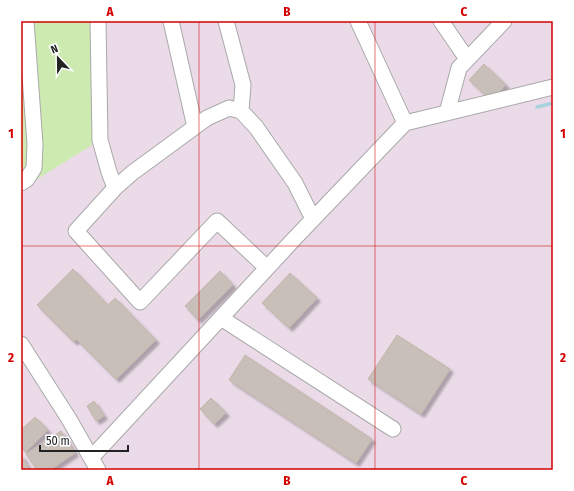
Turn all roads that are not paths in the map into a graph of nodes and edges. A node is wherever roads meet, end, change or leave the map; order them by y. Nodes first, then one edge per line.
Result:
1 (26, 21) edge
2 (98, 21) edge
3 (171, 21) edge
4 (226, 21) edge
5 (358, 21) edge
6 (441, 21) edge
7 (504, 21) edge
8 (467, 59) junction
9 (553, 87) edge
10 (241, 111) junction
11 (447, 113) junction
12 (406, 123) junction
13 (195, 127) junction
14 (21, 182) edge
15 (115, 188) junction
16 (313, 220) junction
17 (267, 268) junction
18 (221, 318) junction
19 (21, 344) edge
20 (393, 429) dead end
21 (95, 464) edge

1 - 14 street
2 - 15 street
3 - 13 street
4 - 10 street
5 - 12 street
6 - 8 street
7 - 8 street
8 - 11 street
9 - 11 street
10 - 13 street
10 - 16 street
11 - 12 street
12 - 16 street
13 - 15 street
15 - 17 street
16 - 17 street
17 - 18 street
18 - 20 street
18 - 21 street
19 - 21 street

